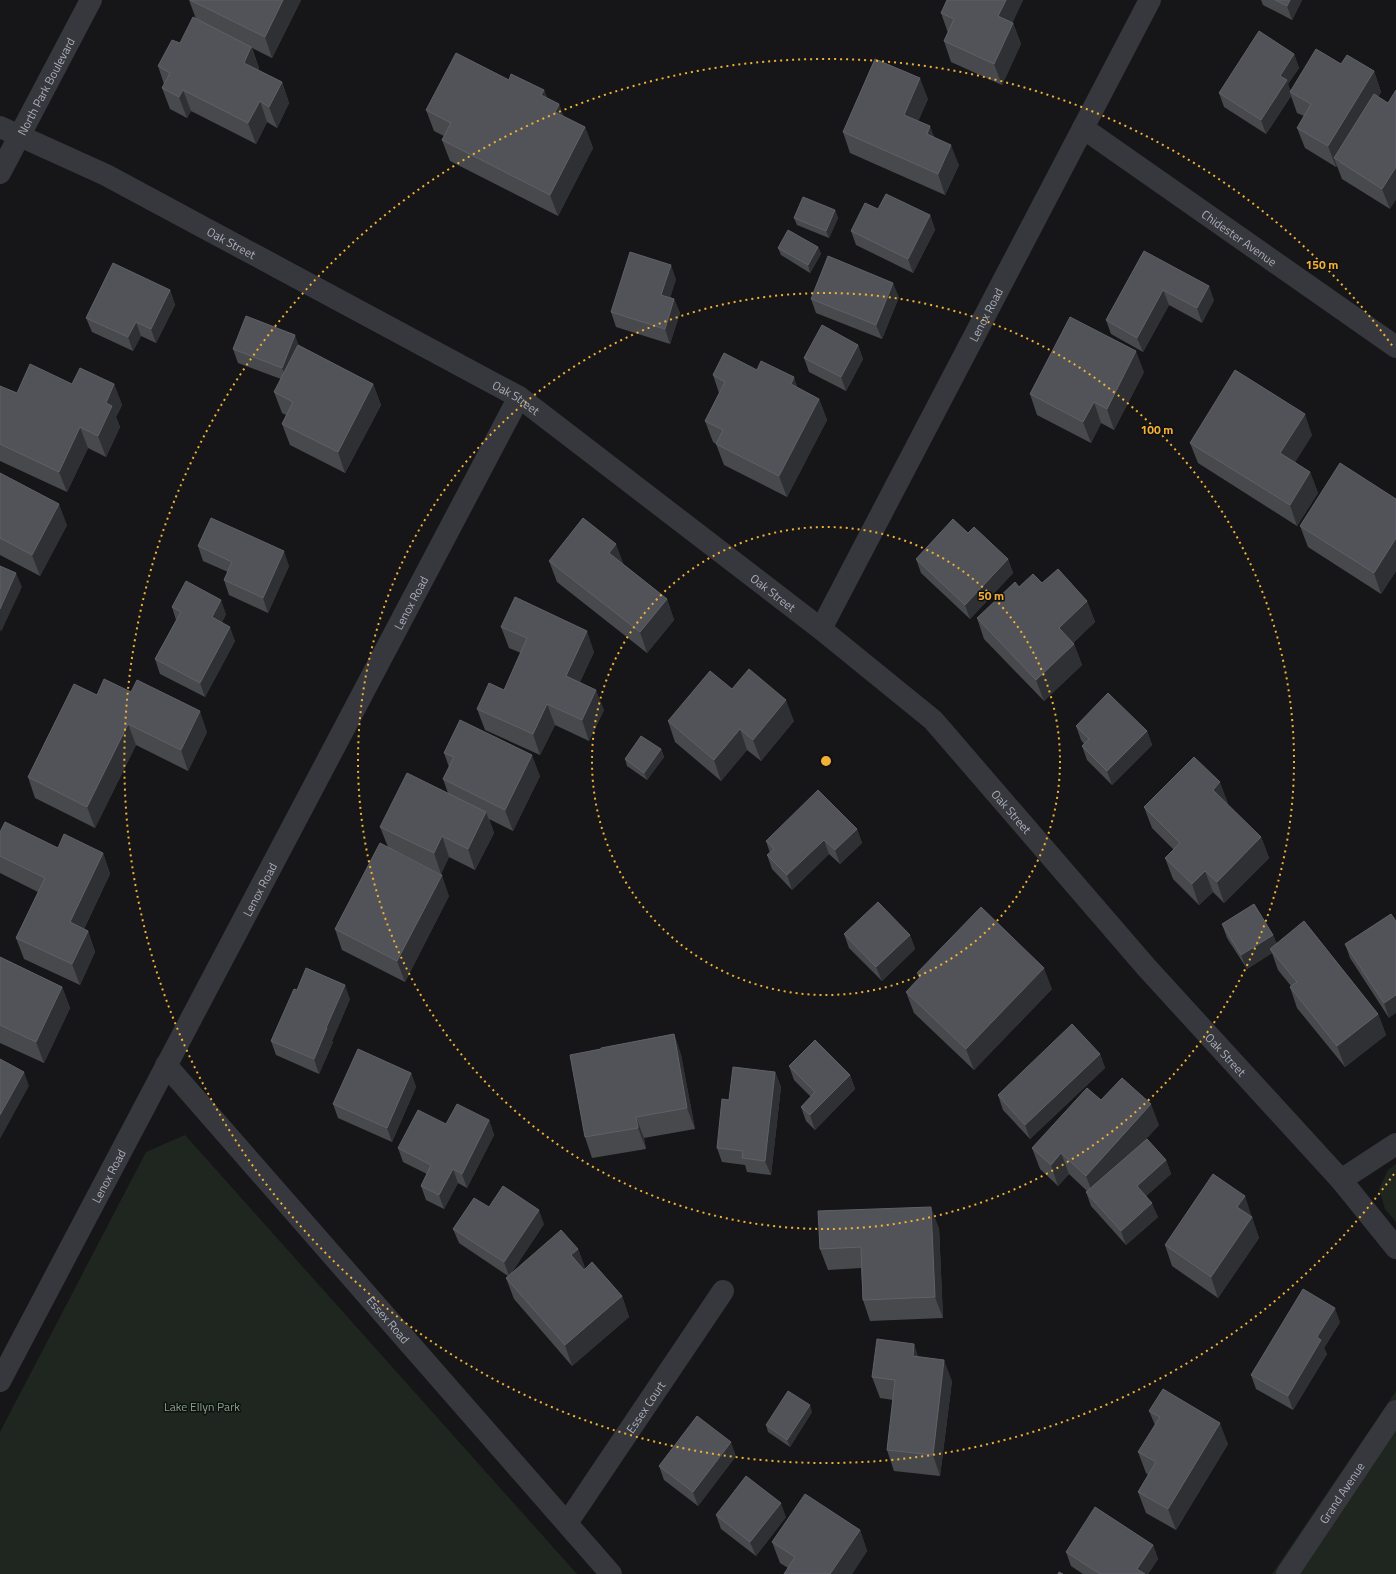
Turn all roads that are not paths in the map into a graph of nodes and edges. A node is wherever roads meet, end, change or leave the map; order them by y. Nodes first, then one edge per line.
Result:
1 (91, 0) edge
2 (1150, 0) edge
3 (0, 127) edge
4 (1083, 128) junction
5 (20, 136) junction
6 (0, 173) edge
7 (1396, 346) edge
8 (519, 397) junction
9 (821, 629) junction
10 (166, 1065) junction
11 (1396, 1144) edge
12 (1341, 1180) junction
13 (1396, 1248) edge
14 (723, 1291) dead end
15 (0, 1381) edge
16 (1396, 1411) edge
17 (567, 1523) junction
18 (611, 1574) edge
19 (1287, 1574) edge

1 - 5 street, North Park Boulevard
2 - 4 street, Lenox Road
3 - 5 street, Oak Street
4 - 7 street, Chidester Avenue
4 - 9 street, Lenox Road
5 - 6 street, North Park Boulevard
5 - 8 street, Oak Street
8 - 9 street, Oak Street
8 - 10 street, Lenox Road
9 - 12 street, Oak Street
10 - 15 street, Lenox Road
10 - 17 street, Essex Road
11 - 12 street
12 - 13 street, Oak Street
14 - 17 street, Essex Court
16 - 19 street, Grand Avenue
17 - 18 street, Essex Road

